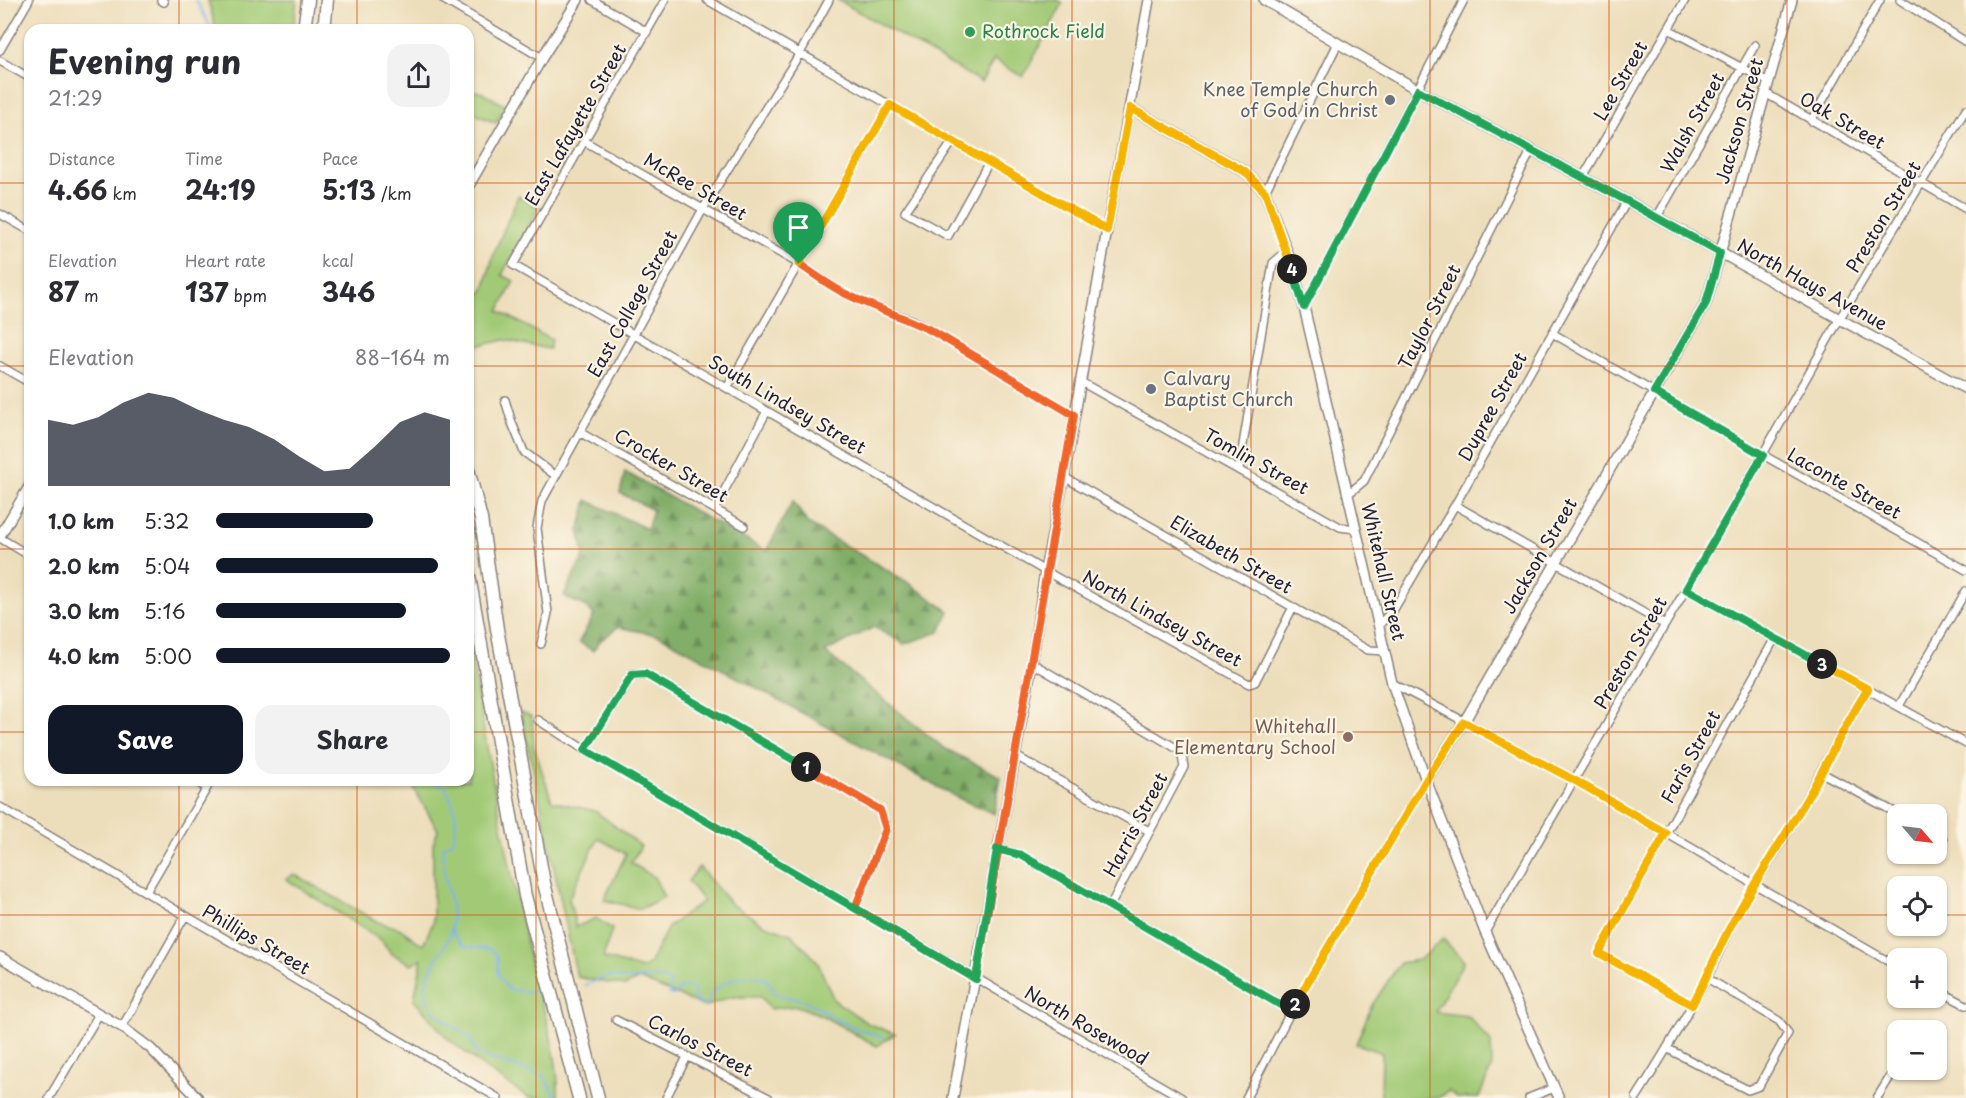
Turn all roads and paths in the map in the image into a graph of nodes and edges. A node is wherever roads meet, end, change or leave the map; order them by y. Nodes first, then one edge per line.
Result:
1 (30, 0) edge
2 (308, 0) edge
3 (327, 0) edge
4 (444, 0) edge
5 (578, 0) edge
6 (592, 0) edge
7 (665, 0) edge
8 (707, 0) edge
9 (829, 0) edge
10 (1149, 0) edge
11 (1264, 0) edge
12 (1464, 0) edge
13 (1685, 0) edge
14 (1792, 0) edge
15 (1880, 0) edge
16 (1900, 0) edge
17 (305, 24) edge
18 (325, 24) edge
19 (1668, 29) junction
20 (647, 32) junction
21 (1966, 42) edge
22 (1338, 43) junction
23 (1755, 45) dead end
24 (0, 50) edge
25 (800, 53) junction
26 (542, 58) junction
27 (0, 61) edge
28 (1741, 69) junction
29 (24, 75) edge
30 (1769, 82) junction
31 (1418, 90) junction
32 (1765, 93) junction
33 (890, 105) junction
34 (1130, 108) junction
35 (1966, 109) edge
36 (1811, 121) junction
37 (584, 141) junction
38 (953, 141) junction
39 (1532, 149) junction
40 (989, 162) junction
41 (474, 177) edge
42 (1584, 177) junction
43 (1920, 184) junction
44 (1265, 192) junction
45 (1627, 201) junction
46 (703, 209) junction
47 (1966, 209) edge
48 (0, 214) edge
49 (1657, 217) junction
50 (24, 228) edge
51 (1107, 230) junction
52 (1287, 251) junction
53 (1720, 253) junction
54 (799, 264) junction
55 (513, 265) joint
56 (1304, 307) junction
57 (1840, 318) junction
58 (1552, 333) junction
59 (632, 334) junction
60 (0, 366) edge
61 (24, 380) edge
62 (1081, 382) junction
63 (727, 388) junction
64 (1966, 389) edge
65 (1654, 392) junction
66 (505, 400) dead end
67 (767, 411) junction
68 (1074, 415) junction
69 (581, 432) junction
70 (1763, 455) junction
71 (1239, 469) junction
72 (556, 477) junction
73 (1064, 477) junction
74 (474, 492) edge
75 (24, 494) edge
76 (1348, 494) junction
77 (1455, 505) junction
78 (715, 508) junction
79 (4, 522) edge
80 (744, 526) dead end
81 (1354, 529) junction
82 (0, 537) edge
83 (24, 552) edge
84 (1556, 562) junction
85 (1966, 570) edge
86 (1046, 571) junction
87 (1686, 589) junction
88 (1966, 591) edge
89 (474, 604) edge
90 (1293, 607) junction
91 (1379, 625) junction
92 (1665, 625) junction
93 (1775, 638) junction
94 (541, 644) dead end
95 (1385, 651) junction
96 (1032, 663) junction
97 (1392, 683) junction
98 (1868, 689) junction
99 (1899, 706) junction
100 (538, 720) dead end
101 (1464, 722) junction
102 (1966, 744) edge
103 (585, 750) junction
104 (1014, 755) junction
105 (1822, 773) junction
106 (1426, 780) junction
107 (1574, 780) junction
108 (204, 786) edge
109 (0, 807) edge
110 (1887, 808) edge
111 (1149, 831) junction
112 (1666, 833) junction
113 (997, 849) junction
114 (1753, 885) junction
115 (146, 892) junction
116 (1110, 906) junction
117 (855, 908) junction
118 (185, 916) junction
119 (1485, 932) junction
120 (0, 957) edge
121 (1887, 961) edge
122 (1707, 978) junction
123 (976, 979) junction
124 (1947, 995) edge
125 (1692, 1005) junction
126 (1966, 1005) edge
127 (1291, 1011) junction
128 (99, 1014) junction
129 (616, 1020) dead end
130 (122, 1027) junction
131 (1668, 1049) junction
132 (687, 1057) junction
133 (1888, 1080) edge
134 (1554, 1088) junction
135 (49, 1098) edge
136 (198, 1098) edge
137 (498, 1098) edge
138 (579, 1098) edge
139 (598, 1098) edge
140 (666, 1098) edge
141 (769, 1098) edge
142 (953, 1098) edge
143 (1182, 1098) edge
144 (1245, 1098) edge
145 (1529, 1098) edge
146 (1559, 1098) edge
147 (1636, 1098) edge
148 (1877, 1098) edge

1 - 24 street
2 - 17 highway
3 - 18 highway
4 - 26 street
5 - 26 street
6 - 20 street
7 - 20 street, East Lafayette Street
8 - 25 street
9 - 25 street, East College Street
10 - 34 street
11 - 22 street, North Hays Avenue
12 - 31 street
13 - 19 street, Lee Street
14 - 30 street, Jackson Street
15 - 36 street
16 - 21 street
19 - 28 street
19 - 42 street, Lee Street
20 - 37 street, East Lafayette Street
22 - 31 street, North Hays Avenue
22 - 44 street
23 - 28 street, Walsh Street
25 - 33 street
25 - 46 street, East College Street
26 - 41 street
27 - 29 street
28 - 30 street
28 - 49 street, Walsh Street
30 - 32 street, Jackson Street
31 - 39 street, North Hays Avenue
31 - 56 street
32 - 36 street, Oak Street
32 - 53 street, Jackson Street
33 - 38 street
33 - 54 street
34 - 44 street, Whitehall Street
34 - 51 street
35 - 43 street, Preston Street
36 - 43 street, Oak Street
37 - 46 street, McRee Street
37 - 55 street, East Lafayette Street
38 - 40 street
38 - 40 street
39 - 42 street, North Hays Avenue
39 - 76 street, Taylor Street
40 - 51 street
42 - 45 street, North Hays Avenue
43 - 47 street, Oak Street
43 - 57 street, Preston Street
44 - 52 street, Whitehall Street
45 - 49 street, North Hays Avenue
45 - 58 street, Dupree Street
46 - 54 street, McRee Street
46 - 59 street, East College Street
48 - 50 street
49 - 53 street, North Hays Avenue
51 - 62 street
52 - 56 street, Whitehall Street
52 - 71 street
53 - 57 street, North Hays Avenue
53 - 65 street, Jackson Street
54 - 63 street
54 - 68 street, McRee Street
55 - 59 street, South Lindsey Street
56 - 76 street, Whitehall Street
57 - 64 street, North Hays Avenue
57 - 70 street, Preston Street
58 - 65 street, Laconte Street
58 - 77 street, Dupree Street
59 - 63 street, South Lindsey Street
59 - 69 street, East College Street
60 - 61 street
62 - 68 street
62 - 71 street, Tomlin Street
63 - 67 street, South Lindsey Street
65 - 70 street, Laconte Street
65 - 84 street, Jackson Street
66 - 72 street
67 - 78 street
67 - 86 street, South Lindsey Street
68 - 73 street
69 - 72 street, East College Street
69 - 78 street, Crocker Street
70 - 85 street, Laconte Street
70 - 87 street, Preston Street
71 - 81 street, Tomlin Street
72 - 94 street, East College Street
73 - 86 street
73 - 90 street, Elizabeth Street
74 - 139 highway
75 - 79 street
76 - 81 street, Whitehall Street
77 - 84 street
77 - 91 street, Dupree Street
78 - 80 street, Crocker Street
79 - 82 street
81 - 91 street, Whitehall Street
82 - 83 street
84 - 92 street
84 - 101 street, Jackson Street
86 - 90 street, North Lindsey Street
86 - 96 street
87 - 92 street, Preston Street
87 - 93 street
88 - 99 street
89 - 138 highway
90 - 95 street, Elizabeth Street
91 - 95 street, Whitehall Street
92 - 107 street, Preston Street
93 - 98 street
93 - 112 street, Faris Street
95 - 97 street, Whitehall Street
96 - 104 street
96 - 111 street, Harris Street
97 - 101 street
97 - 106 street, Whitehall Street
98 - 99 street
98 - 105 street
99 - 102 street
100 - 103 street, North Rosewood
101 - 106 street, Jackson Street
101 - 107 street
103 - 117 street, North Rosewood
103 - 117 street
104 - 111 street
104 - 113 street
105 - 110 street
105 - 114 street
106 - 119 street, Whitehall Street
106 - 127 street, Jackson Street
107 - 112 street
107 - 119 street, Preston Street
108 - 115 street
109 - 115 street, Phillips Street
111 - 116 street, Harris Street
112 - 114 street
112 - 125 street, Faris Street
113 - 116 street
113 - 123 street
114 - 121 street
114 - 122 street
115 - 118 street, Phillips Street
116 - 127 street
117 - 123 street, North Rosewood
118 - 130 street
118 - 137 street, Phillips Street
119 - 134 street, Whitehall Street
120 - 128 street
122 - 125 street
122 - 131 street
123 - 142 street
123 - 143 street, North Rosewood
124 - 126 street
125 - 131 street
127 - 144 street, Jackson Street
128 - 130 street
128 - 135 street
129 - 132 street, Carlos Street
130 - 136 street
131 - 147 street
132 - 140 street
132 - 141 street, Carlos Street
133 - 148 street
134 - 145 street
134 - 146 street, Whitehall Street

